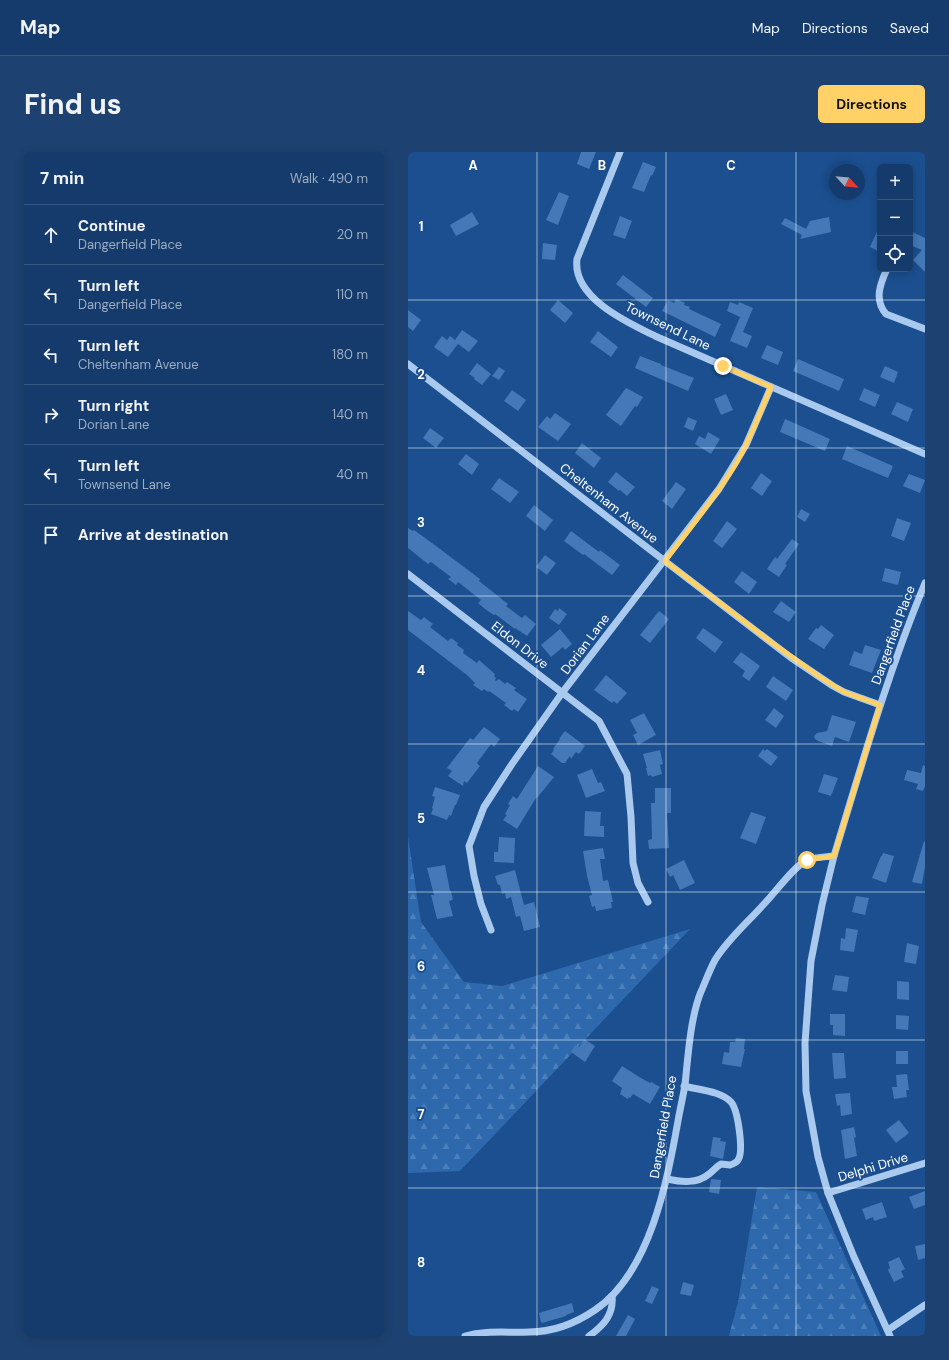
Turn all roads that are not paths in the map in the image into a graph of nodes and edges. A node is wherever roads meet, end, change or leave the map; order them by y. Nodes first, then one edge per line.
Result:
1 (620, 152) edge
2 (886, 272) edge
3 (925, 329) edge
4 (408, 364) edge
5 (771, 387) junction
6 (925, 454) edge
7 (665, 561) junction
8 (408, 574) edge
9 (925, 583) edge
10 (562, 693) junction
11 (880, 705) junction
12 (834, 856) junction
13 (648, 902) dead end
14 (491, 930) dead end
15 (684, 1086) junction
16 (925, 1164) edge
17 (667, 1180) junction
18 (828, 1193) junction
19 (612, 1296) junction
20 (925, 1305) edge
21 (889, 1333) edge
22 (531, 1334) edge
23 (465, 1336) edge
24 (589, 1336) edge

1 - 5 street, Townsend Lane
2 - 3 street
4 - 7 street, Cheltenham Avenue
5 - 6 street, Townsend Lane
5 - 7 street, Dorian Lane
7 - 10 street, Dorian Lane
7 - 11 street, Cheltenham Avenue
8 - 10 street, Eldon Drive
9 - 11 street, Dangerfield Place
10 - 13 street, Eldon Drive
10 - 14 street, Dorian Lane
11 - 12 street, Dangerfield Place
12 - 15 street, Dangerfield Place
12 - 18 street, Dangerfield Place
15 - 17 street, Dangerfield Place
15 - 17 street
16 - 18 street, Delphi Drive
17 - 19 street, Dangerfield Place
18 - 21 street, Dangerfield Place
19 - 22 street, Dangerfield Place
19 - 24 street
20 - 21 street
22 - 23 street, Dangerfield Place

